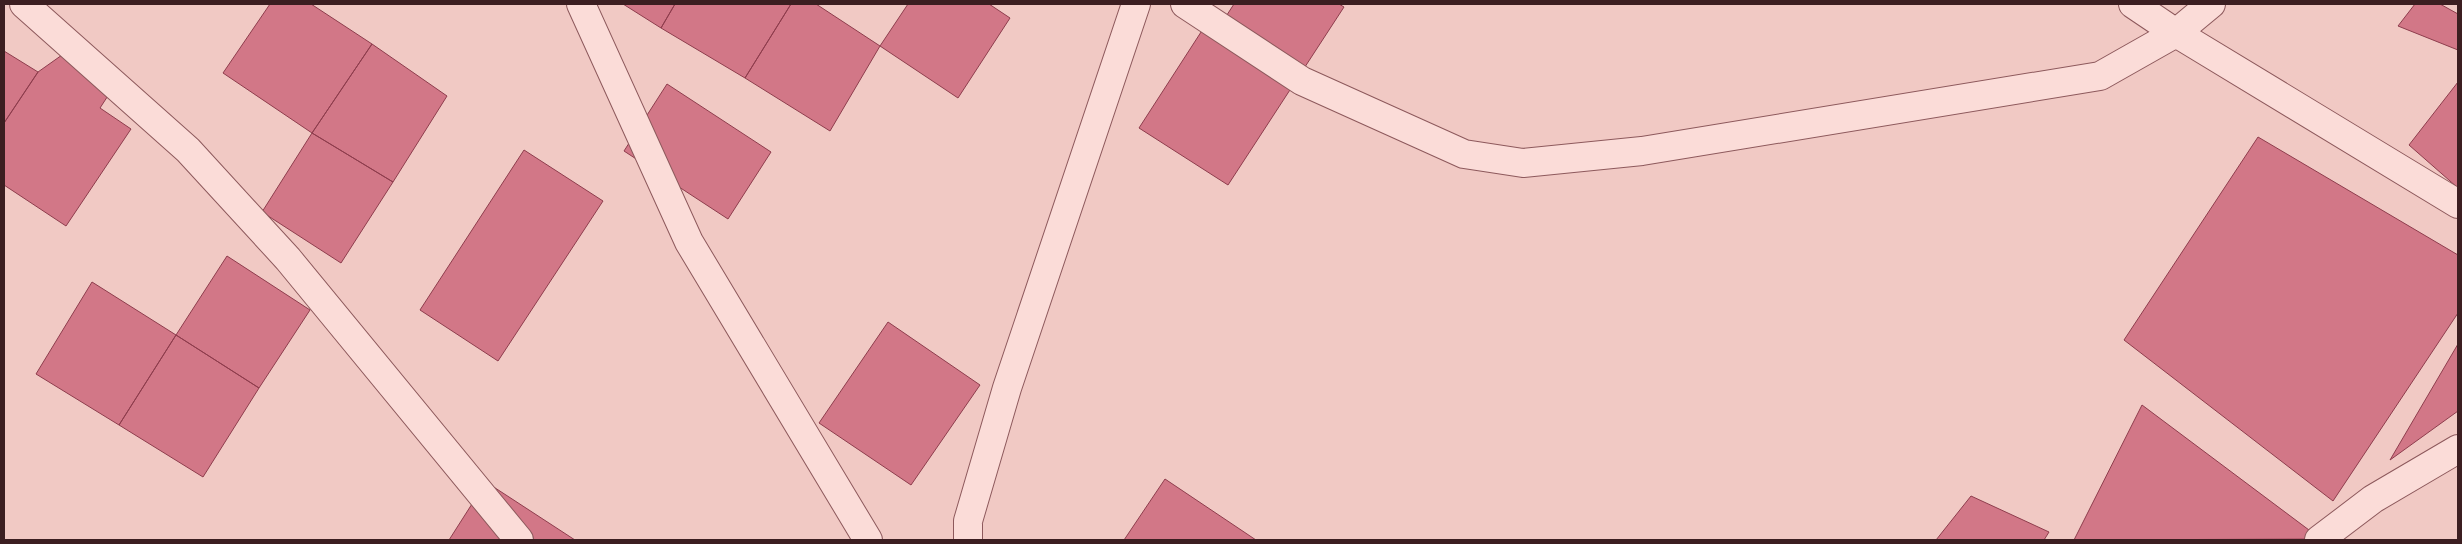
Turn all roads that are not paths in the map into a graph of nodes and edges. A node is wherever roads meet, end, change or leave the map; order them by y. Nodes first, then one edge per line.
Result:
1 (24, 4) edge
2 (581, 4) edge
3 (1136, 4) edge
4 (1184, 4) edge
5 (2133, 4) edge
6 (2211, 4) edge
7 (2176, 33) junction
8 (2458, 204) edge
9 (2458, 449) edge
10 (519, 540) edge
11 (868, 540) edge
12 (968, 540) edge
13 (2319, 540) edge

1 - 10 street
2 - 11 street
3 - 12 street
4 - 7 street
5 - 7 street
6 - 7 street
7 - 8 street
9 - 13 street

